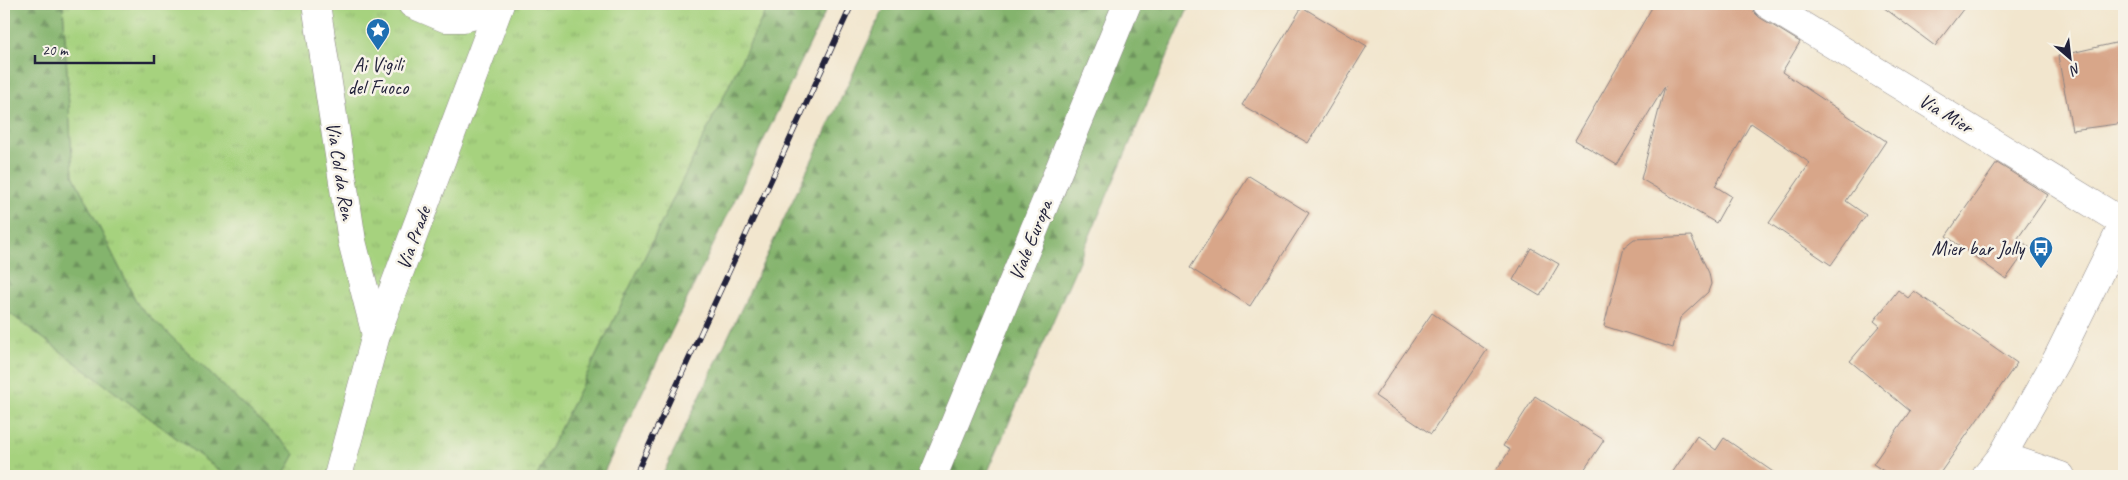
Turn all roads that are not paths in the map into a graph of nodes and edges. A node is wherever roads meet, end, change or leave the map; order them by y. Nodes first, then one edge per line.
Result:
1 (316, 4) edge
2 (412, 4) edge
3 (1127, 4) edge
4 (1767, 4) edge
5 (498, 6) edge
6 (2124, 223) edge
7 (376, 335) junction
8 (1994, 466) edge
9 (338, 476) edge
10 (933, 476) edge
11 (2061, 476) edge

1 - 7 street, Via Col da Ren
2 - 5 street
3 - 10 street, Viale Europa
4 - 6 street, Via Mier
5 - 7 street, Via Prade
6 - 8 street, Via Mier
7 - 9 street, Via Prade
8 - 11 street, Via Mier

